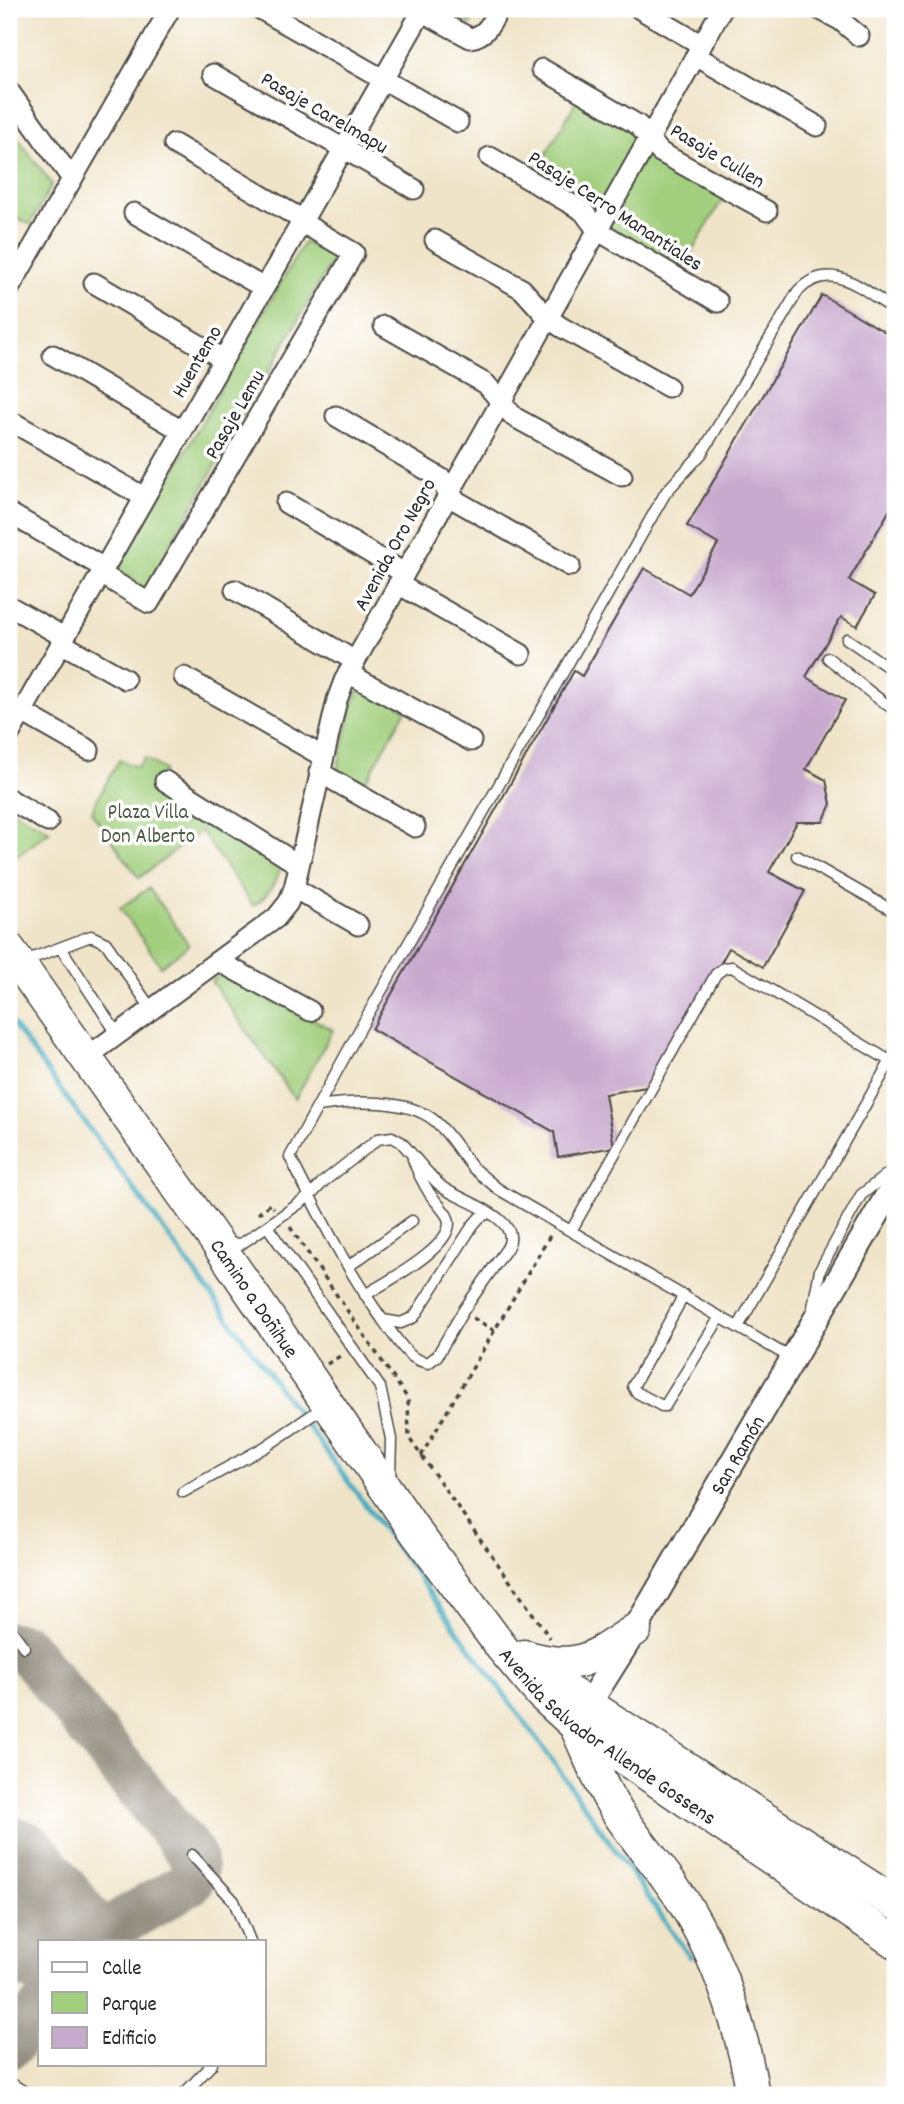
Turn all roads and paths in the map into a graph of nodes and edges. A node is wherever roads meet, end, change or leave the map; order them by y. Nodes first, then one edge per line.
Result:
1 (170, 9) edge
2 (260, 9) edge
3 (418, 9) edge
4 (499, 9) edge
5 (640, 9) edge
6 (722, 9) edge
7 (819, 9) edge
8 (843, 15) edge
9 (859, 36) dead end
10 (699, 50) junction
11 (541, 69) dead end
12 (213, 74) dead end
13 (383, 79) junction
14 (10, 95) edge
15 (458, 122) dead end
16 (817, 126) dead end
17 (649, 139) junction
18 (174, 144) dead end
19 (343, 149) junction
20 (490, 157) dead end
21 (72, 179) junction
22 (414, 189) dead end
23 (767, 211) dead end
24 (134, 213) dead end
25 (302, 221) junction
26 (597, 230) junction
27 (435, 240) dead end
28 (94, 283) dead end
29 (264, 288) junction
30 (9, 289) edge
31 (718, 302) dead end
32 (895, 310) edge
33 (548, 318) junction
34 (384, 326) dead end
35 (53, 355) dead end
36 (223, 359) junction
37 (668, 387) dead end
38 (500, 402) junction
39 (337, 416) dead end
40 (14, 423) dead end
41 (182, 431) junction
42 (622, 476) dead end
43 (448, 496) junction
44 (144, 497) junction
45 (286, 503) dead end
46 (9, 513) edge
47 (570, 566) dead end
48 (102, 571) junction
49 (401, 579) junction
50 (235, 590) dead end
51 (9, 606) edge
52 (847, 639) dead end
53 (63, 640) junction
54 (521, 654) dead end
55 (828, 658) dead end
56 (351, 667) junction
57 (895, 673) edge
58 (184, 677) dead end
59 (125, 679) dead end
60 (18, 707) edge
61 (895, 710) edge
62 (9, 735) edge
63 (471, 741) dead end
64 (89, 750) dead end
65 (321, 764) junction
66 (165, 781) dead end
67 (9, 799) edge
68 (48, 822) dead end
69 (415, 827) dead end
70 (797, 856) dead end
71 (299, 865) junction
72 (294, 888) junction
73 (895, 912) edge
74 (358, 925) dead end
75 (61, 948) junction
76 (14, 956) edge
77 (218, 961) junction
78 (152, 1010) junction
79 (310, 1011) dead end
80 (118, 1035) junction
81 (87, 1057) junction
82 (894, 1059) edge
83 (318, 1106) junction
84 (412, 1155) junction
85 (895, 1168) edge
86 (895, 1183) edge
87 (310, 1196) junction
88 (489, 1213) junction
89 (412, 1221) dead end
90 (558, 1222) junction
91 (267, 1226) junction
92 (572, 1231) junction
93 (841, 1231) junction
94 (215, 1240) junction
95 (349, 1266) junction
96 (833, 1290) junction
97 (365, 1295) junction
98 (684, 1295) junction
99 (720, 1317) junction
100 (383, 1320) junction
101 (738, 1327) junction
102 (807, 1335) junction
103 (367, 1339) dead end
104 (352, 1349) junction
105 (793, 1360) junction
106 (308, 1376) junction
107 (327, 1404) junction
108 (421, 1456) dead end
109 (183, 1492) dead end
110 (390, 1495) junction
111 (9, 1628) edge
112 (635, 1630) junction
113 (24, 1647) dead end
114 (502, 1648) junction
115 (582, 1715) junction
116 (191, 1855) dead end
117 (895, 1903) edge
118 (250, 1940) edge
119 (895, 1942) edge
120 (210, 2066) edge
121 (9, 2082) edge
122 (895, 2087) edge
123 (29, 2095) edge
124 (183, 2095) edge
125 (753, 2095) edge
126 (890, 2095) edge

1 - 21 street
2 - 13 street
3 - 4 street
3 - 13 street, Huentemo
5 - 10 street
6 - 10 street, Avenida Oro Negro
7 - 8 street
8 - 9 street
10 - 16 street
10 - 17 street, Avenida Oro Negro
11 - 17 street, Pasaje Cullen
12 - 19 street, Pasaje Carelmapu
13 - 15 street
13 - 19 street, Huentemo
14 - 21 street
17 - 23 street, Pasaje Cullen
17 - 26 street, Avenida Oro Negro
18 - 25 street
19 - 22 street, Pasaje Carelmapu
19 - 25 street, Huentemo
20 - 26 street, Pasaje Cerro Manantiales
21 - 30 street
24 - 29 street
25 - 29 street, Huentemo
25 - 48 street, Pasaje Lemu
26 - 31 street, Pasaje Cerro Manantiales
26 - 33 street, Avenida Oro Negro
27 - 33 street
28 - 36 street
29 - 36 street, Huentemo
32 - 83 lane
33 - 37 street
33 - 38 street, Avenida Oro Negro
34 - 38 street
35 - 41 street
36 - 41 street, Huentemo
38 - 42 street
38 - 43 street, Avenida Oro Negro
39 - 43 street
40 - 44 street
41 - 44 street, Huentemo
43 - 47 street
43 - 49 street, Avenida Oro Negro
44 - 48 street, Huentemo
45 - 49 street
46 - 48 street, Pasaje Lemu
48 - 53 street, Huentemo
49 - 54 street
49 - 56 street, Avenida Oro Negro
50 - 56 street
51 - 53 street
52 - 57 lane
53 - 59 street
53 - 60 street, Huentemo
55 - 61 lane
56 - 63 street
56 - 65 street, Avenida Oro Negro
58 - 65 street
60 - 62 street, Huentemo
60 - 64 street
65 - 69 street
65 - 71 street, Avenida Oro Negro
66 - 71 street
67 - 68 street
70 - 73 lane
71 - 72 street, Avenida Oro Negro
72 - 74 street
72 - 77 street, Avenida Oro Negro
75 - 76 lane
75 - 78 lane
75 - 80 lane
76 - 81 main road, Camino a Doñihue
77 - 78 street, Avenida Oro Negro
77 - 79 street
78 - 80 street, Avenida Oro Negro
80 - 81 street, Avenida Oro Negro
81 - 94 main road, Camino a Doñihue
82 - 92 lane
82 - 101 lane
83 - 87 lane
83 - 90 lane
84 - 87 lane
84 - 88 lane
84 - 97 lane
85 - 93 lane
86 - 96 street, San Ramón
87 - 91 lane
87 - 95 lane
88 - 100 lane
88 - 100 lane
89 - 95 lane
90 - 92 lane
90 - 108 path
91 - 94 lane
91 - 104 lane
92 - 98 lane
93 - 96 lane
93 - 102 lane
94 - 106 main road, Camino a Doñihue
95 - 97 lane
96 - 102 street, San Ramón
97 - 100 lane
98 - 99 lane
98 - 99 lane
99 - 101 lane
101 - 105 lane
102 - 105 street, San Ramón
103 - 104 path
104 - 106 path
104 - 110 lane
105 - 112 street, San Ramón
106 - 107 main road, Camino a Doñihue
107 - 109 lane
107 - 110 main road, Camino a Doñihue
110 - 114 main road, Camino a Doñihue
111 - 113 lane
112 - 114 main road
112 - 115 street, San Ramón
114 - 115 main road, Avenida Salvador Allende Gossens
115 - 117 main road, Avenida Salvador Allende Gossens
115 - 119 main road, Avenida Salvador Allende Gossens
115 - 125 main road
116 - 118 lane
120 - 124 lane
121 - 123 lane
122 - 126 path

